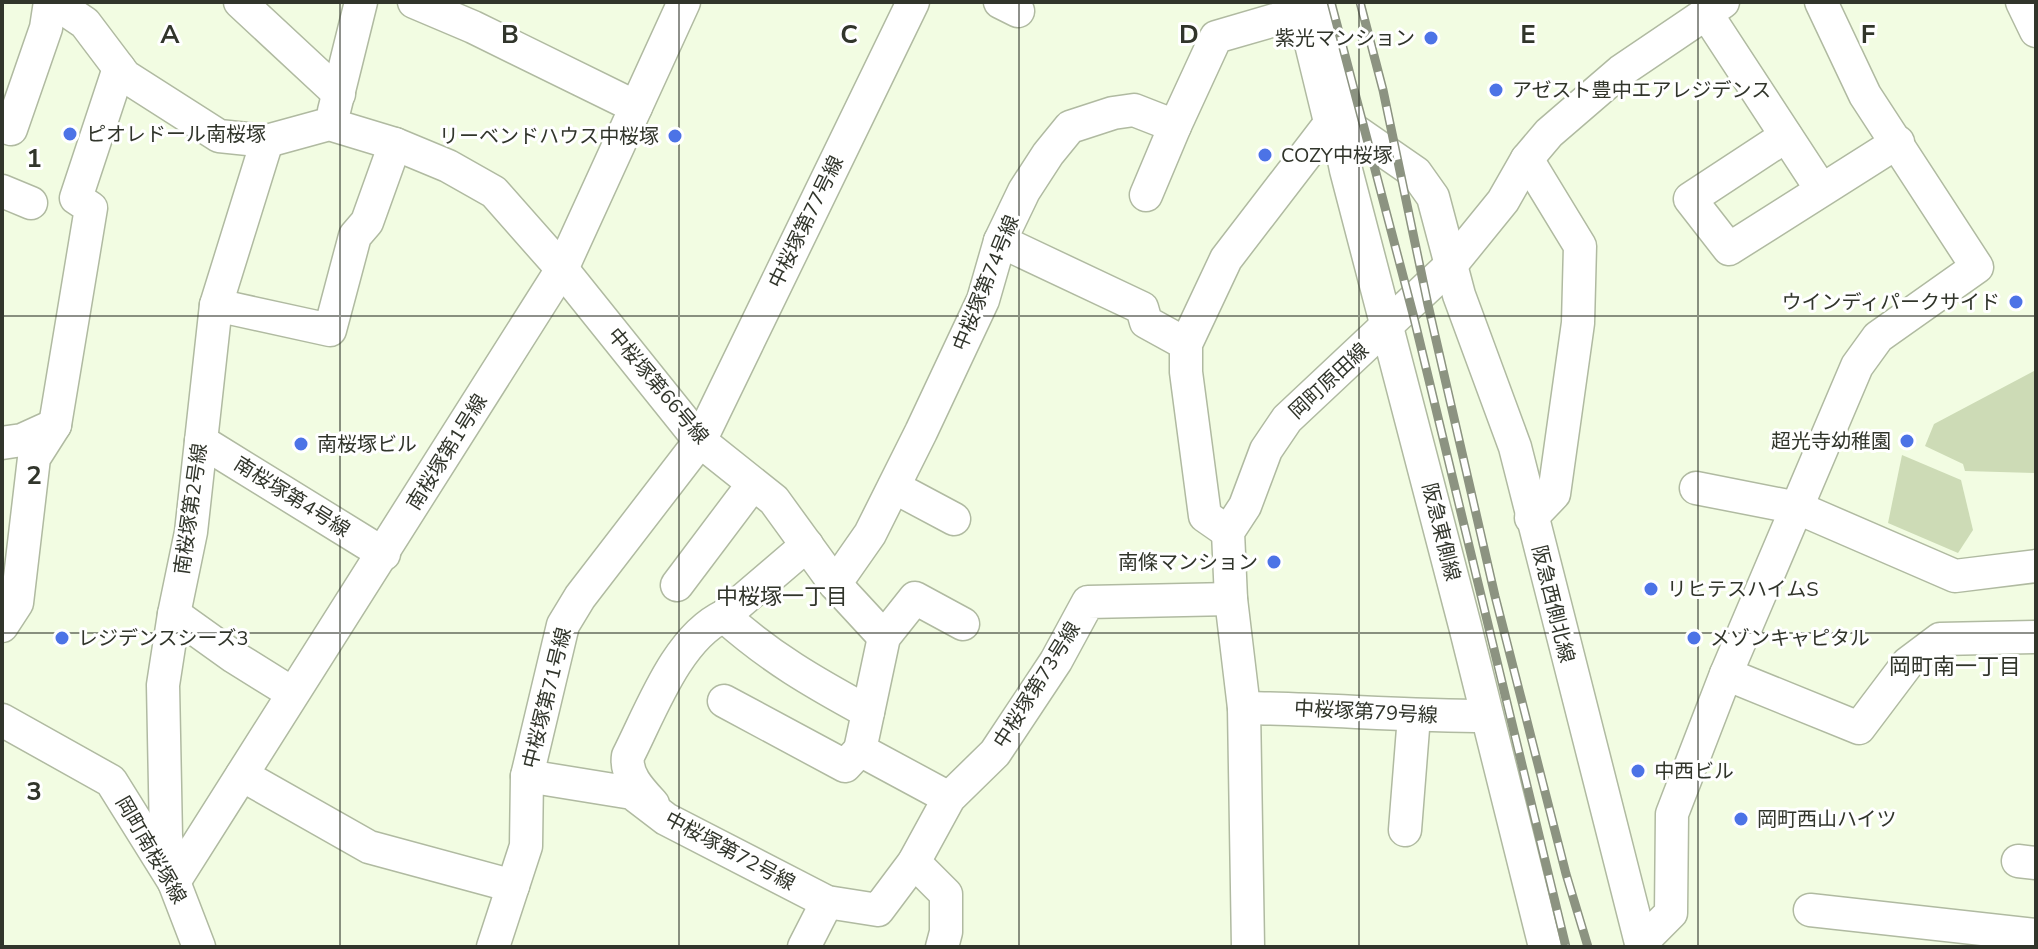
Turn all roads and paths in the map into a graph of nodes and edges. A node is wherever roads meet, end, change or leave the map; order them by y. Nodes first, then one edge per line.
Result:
1 (52, 2) edge
2 (240, 2) edge
3 (361, 2) edge
4 (414, 2) edge
5 (684, 2) edge
6 (913, 2) edge
7 (1821, 2) edge
8 (2022, 2) edge
9 (1308, 6) edge
10 (1714, 8) edge
11 (93, 12) edge
12 (477, 14) edge
13 (2036, 31) edge
14 (119, 68) junction
15 (339, 94) junction
16 (636, 107) junction
17 (1335, 117) junction
18 (329, 124) junction
19 (2, 126) edge
20 (1175, 126) junction
21 (1786, 136) junction
22 (267, 141) junction
23 (1898, 142) junction
24 (395, 144) junction
25 (1527, 159) junction
26 (1821, 189) junction
27 (1146, 195) dead end
28 (1000, 241) junction
29 (1451, 265) junction
30 (562, 269) junction
31 (216, 305) junction
32 (1387, 326) junction
33 (1186, 344) junction
34 (55, 425) junction
35 (201, 441) junction
36 (700, 441) junction
37 (2, 443) edge
38 (753, 484) junction
39 (894, 487) junction
40 (1696, 488) dead end
41 (1798, 508) junction
42 (1531, 518) junction
43 (954, 519) dead end
44 (1228, 532) junction
45 (807, 545) junction
46 (384, 554) junction
47 (2036, 566) edge
48 (835, 584) junction
49 (677, 585) dead end
50 (1231, 599) junction
51 (174, 614) junction
52 (724, 616) junction
53 (963, 624) dead end
54 (2, 626) edge
55 (884, 637) junction
56 (2036, 637) edge
57 (1726, 674) junction
58 (292, 693) junction
59 (724, 701) dead end
60 (1244, 708) junction
61 (868, 712) junction
62 (1414, 716) junction
63 (1487, 716) junction
64 (2, 720) edge
65 (860, 750) junction
66 (242, 775) junction
67 (527, 776) junction
68 (949, 798) junction
69 (666, 819) junction
70 (1405, 830) dead end
71 (914, 862) junction
72 (174, 882) junction
73 (513, 886) junction
74 (827, 902) junction
75 (1810, 910) dead end
76 (2036, 935) edge
77 (1642, 945) edge
78 (199, 947) edge
79 (493, 947) edge
80 (804, 947) edge
81 (942, 947) edge
82 (1248, 947) edge
83 (1545, 947) edge

1 - 11 street
1 - 19 street
2 - 15 street
3 - 15 street
4 - 12 street
5 - 16 street, 南桜塚第1号線
6 - 36 street, 中桜塚第77号線
7 - 23 street
8 - 13 street
9 - 17 street, 阪急東側線
9 - 20 street
10 - 21 street
10 - 25 street, 岡町原田線
11 - 14 street
12 - 16 street
14 - 22 street
14 - 34 street
15 - 18 street
16 - 30 street, 南桜塚第1号線
17 - 29 street
17 - 32 street, 阪急東側線
17 - 33 street
18 - 22 street
18 - 24 street, 中桜塚第66号線
20 - 27 street
20 - 28 street, 中桜塚第74号線
21 - 26 street
21 - 26 street
22 - 31 street, 南桜塚第2号線
23 - 26 street
23 - 41 street
24 - 30 street, 中桜塚第66号線
24 - 31 street
25 - 29 street, 岡町原田線
25 - 42 street
28 - 33 street
28 - 39 street, 中桜塚第74号線
29 - 32 street, 岡町原田線
29 - 42 street, 阪急西側北線
30 - 36 street, 中桜塚第66号線
30 - 46 street, 南桜塚第1号線
31 - 35 street, 南桜塚第2号線
32 - 44 street, 岡町原田線
32 - 63 street, 阪急東側線
33 - 44 street
34 - 37 street
34 - 54 street
35 - 46 street, 南桜塚第4号線
35 - 51 street, 南桜塚第2号線
36 - 38 street, 中桜塚第66号線
36 - 67 street, 中桜塚第71号線
38 - 45 street, 中桜塚第66号線
38 - 49 street
39 - 43 street
39 - 48 street, 中桜塚第74号線
40 - 41 street
41 - 47 street
41 - 57 street
42 - 77 street, 阪急西側北線
44 - 50 street
45 - 48 street, 中桜塚第66号線
45 - 52 street
46 - 58 street, 南桜塚第1号線
48 - 55 street, 中桜塚第66号線
50 - 60 street
50 - 68 street, 中桜塚第73号線
51 - 58 street
51 - 72 street, 南桜塚第2号線
52 - 61 street
52 - 69 street
53 - 55 street
55 - 61 street
56 - 57 street
57 - 77 street
58 - 66 street, 南桜塚第1号線
59 - 65 street
60 - 62 street, 中桜塚第79号線
60 - 82 street
61 - 65 street
62 - 63 street, 中桜塚第79号線
62 - 70 street
63 - 83 street, 阪急東側線
64 - 72 street, 岡町南桜塚線
65 - 68 street
66 - 72 street, 南桜塚第1号線
66 - 73 street
67 - 69 street, 中桜塚第72号線
67 - 73 street, 中桜塚第71号線
68 - 71 street
69 - 74 street, 中桜塚第72号線
71 - 74 street, 中桜塚第72号線
71 - 81 street
72 - 78 street, 岡町南桜塚線
73 - 79 street, 中桜塚第71号線
74 - 80 street
75 - 76 street

